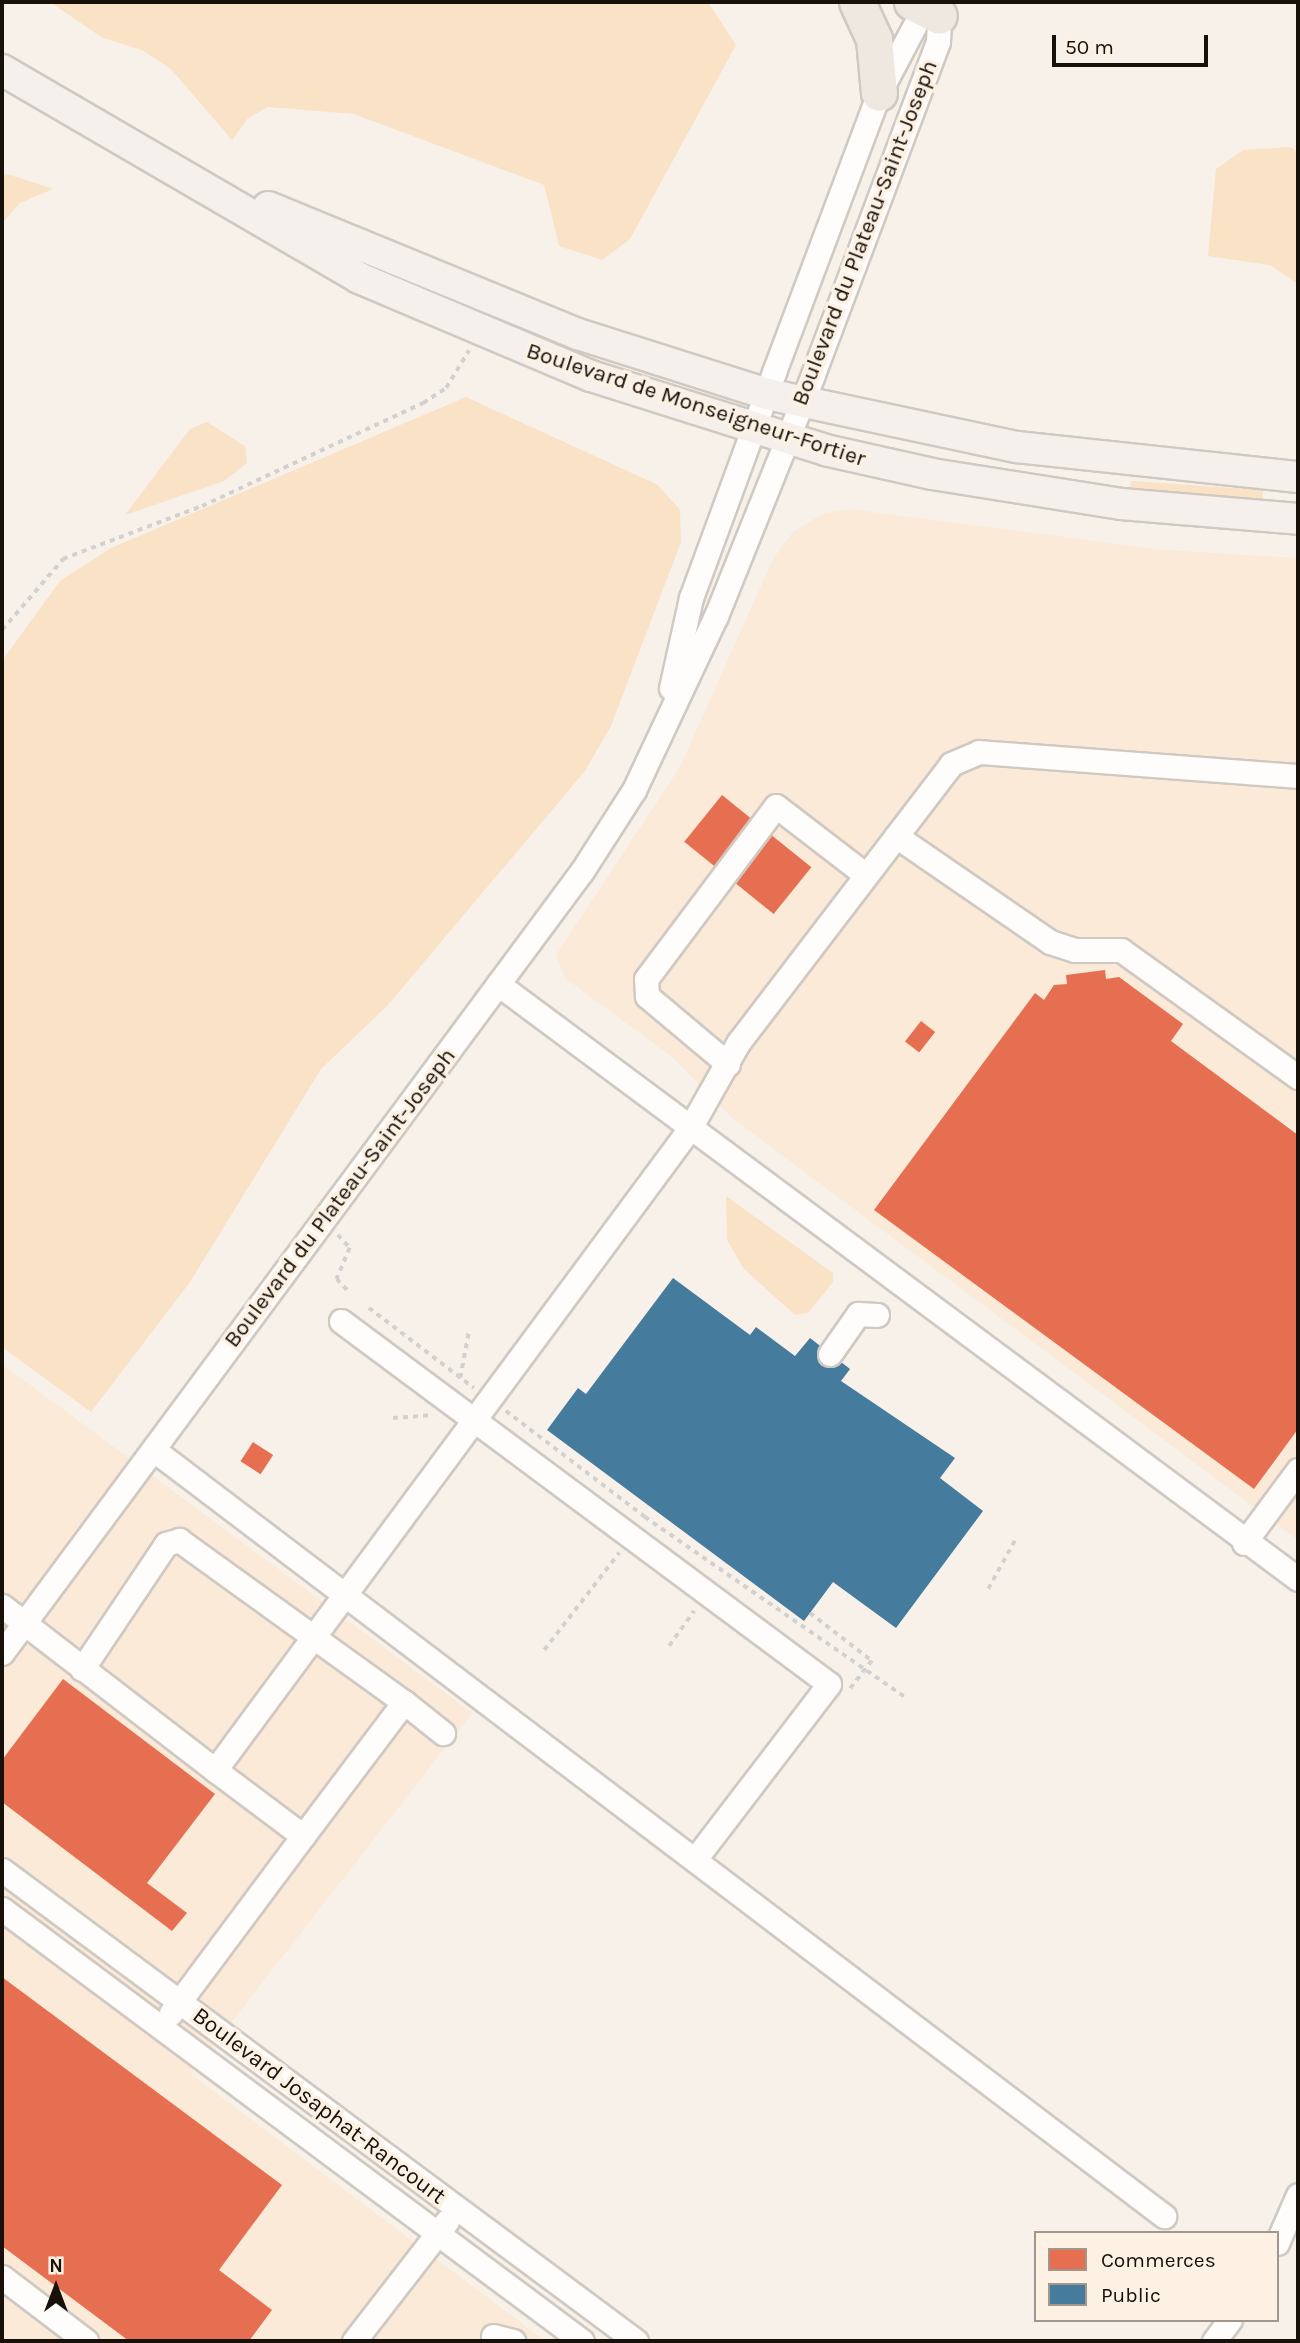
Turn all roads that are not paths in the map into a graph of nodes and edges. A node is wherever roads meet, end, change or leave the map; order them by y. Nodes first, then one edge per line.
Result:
1 (857, 2) edge
2 (928, 6) edge
3 (2, 71) edge
4 (879, 93) junction
5 (141, 149) junction
6 (767, 394) junction
7 (800, 403) junction
8 (754, 429) junction
9 (785, 438) junction
10 (1298, 477) edge
11 (1298, 519) edge
12 (661, 732) junction
13 (1298, 776) edge
14 (896, 836) junction
15 (866, 875) junction
16 (498, 984) junction
17 (728, 1064) junction
18 (1298, 1077) edge
19 (690, 1128) junction
20 (877, 1315) dead end
21 (341, 1321) dead end
22 (830, 1354) dead end
23 (472, 1418) junction
24 (154, 1450) junction
25 (1298, 1470) edge
26 (1244, 1543) junction
27 (1298, 1579) edge
28 (348, 1594) junction
29 (2, 1606) edge
30 (25, 1623) junction
31 (314, 1639) junction
32 (2, 1653) edge
33 (82, 1669) junction
34 (404, 1702) junction
35 (443, 1733) dead end
36 (215, 1770) junction
37 (303, 1836) junction
38 (695, 1859) junction
39 (2, 1870) edge
40 (2, 1909) edge
41 (179, 2002) junction
42 (161, 2027) junction
43 (1298, 2195) edge
44 (457, 2208) junction
45 (1164, 2216) dead end
46 (438, 2233) junction
47 (1279, 2239) edge
48 (2, 2277) edge
49 (1228, 2322) edge
50 (86, 2341) edge
51 (354, 2341) edge
52 (582, 2341) edge
53 (636, 2341) edge
54 (1214, 2341) edge

1 - 4 highway
2 - 4 street, Boulevard du Plateau-Saint-Joseph
2 - 7 street, Boulevard du Plateau-Saint-Joseph
3 - 5 main road, Boulevard de Monseigneur-Fortier
4 - 6 street, Boulevard du Plateau-Saint-Joseph
5 - 6 main road, Boulevard de Monseigneur-Fortier
5 - 8 main road, Boulevard de Monseigneur-Fortier
6 - 7 main road, Boulevard de Monseigneur-Fortier
6 - 8 street, Boulevard du Plateau-Saint-Joseph
7 - 9 street, Boulevard du Plateau-Saint-Joseph
7 - 10 main road, Boulevard de Monseigneur-Fortier
8 - 9 main road, Boulevard de Monseigneur-Fortier
8 - 12 street, Boulevard du Plateau-Saint-Joseph
9 - 11 main road, Boulevard de Monseigneur-Fortier
9 - 12 street, Boulevard du Plateau-Saint-Joseph
12 - 16 street, Boulevard du Plateau-Saint-Joseph
13 - 14 street
14 - 15 street
14 - 18 street
15 - 17 street
15 - 17 street
16 - 19 street
16 - 24 street, Boulevard du Plateau-Saint-Joseph
17 - 19 street
19 - 23 street
19 - 26 street
20 - 22 street
21 - 23 street
23 - 28 street
23 - 38 street
24 - 28 street
24 - 30 street, Boulevard du Plateau-Saint-Joseph
25 - 26 street
26 - 27 street
28 - 31 street
28 - 38 street
29 - 30 street
30 - 32 street, Boulevard du Plateau-Saint-Joseph
30 - 33 street
31 - 33 street
31 - 34 street
31 - 36 street
33 - 36 street
34 - 35 street
34 - 37 street
36 - 37 street
37 - 41 street
38 - 45 street
39 - 41 street, Boulevard Josaphat-Rancourt
40 - 42 street, Boulevard Josaphat-Rancourt
41 - 42 street
41 - 44 street, Boulevard Josaphat-Rancourt
42 - 46 street, Boulevard Josaphat-Rancourt
43 - 47 street
44 - 46 street
44 - 53 street, Boulevard Josaphat-Rancourt
46 - 51 street
46 - 52 street, Boulevard Josaphat-Rancourt
48 - 50 street
49 - 54 street

